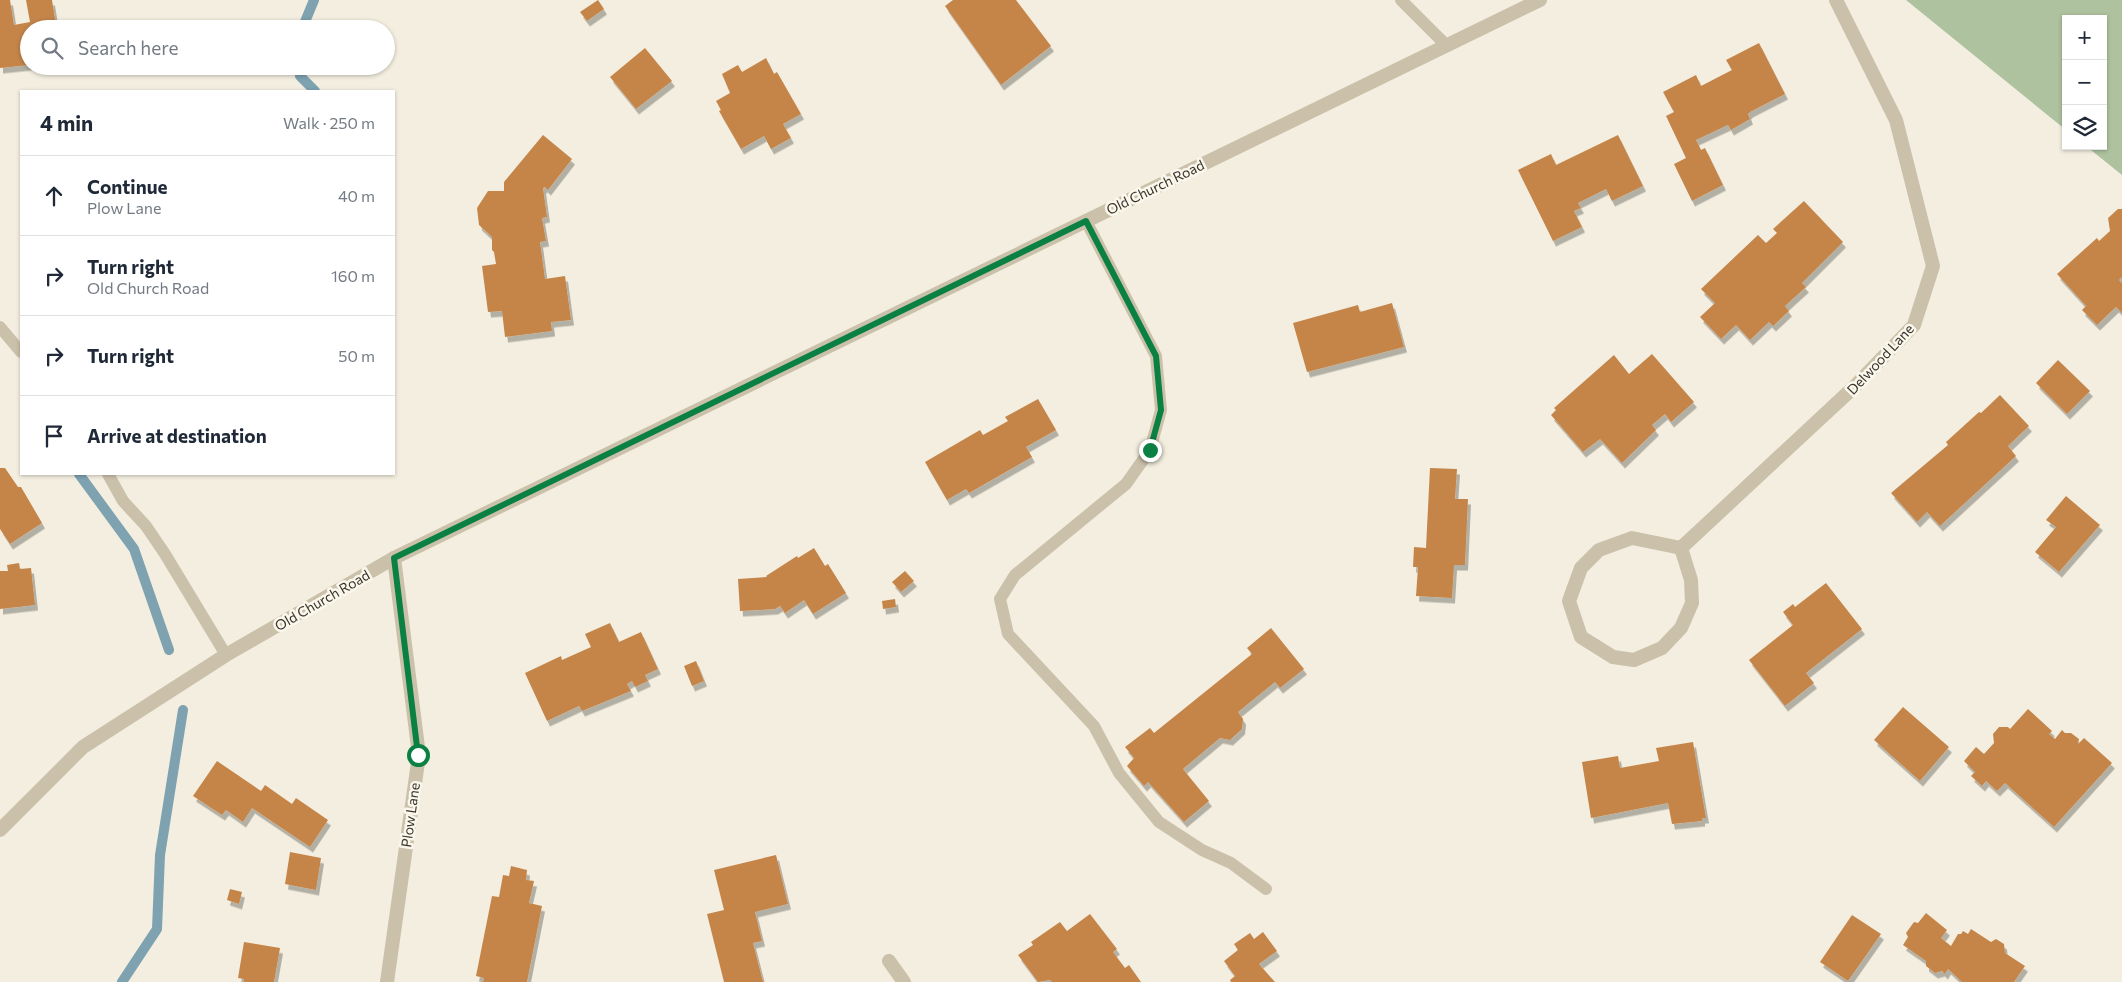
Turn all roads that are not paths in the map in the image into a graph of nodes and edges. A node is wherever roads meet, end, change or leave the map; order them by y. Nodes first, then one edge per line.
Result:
1 (1401, 0) edge
2 (1540, 0) edge
3 (1836, 0) edge
4 (1446, 46) junction
5 (1086, 221) junction
6 (0, 328) edge
7 (20, 351) edge
8 (109, 475) edge
9 (1681, 548) junction
10 (394, 558) junction
11 (226, 655) junction
12 (0, 830) edge
13 (1266, 889) dead end
14 (889, 961) dead end
15 (387, 982) edge
16 (904, 982) edge

1 - 4 lane
2 - 4 street, Old Church Road
3 - 9 street, Delwood Lane
4 - 5 street, Old Church Road
5 - 10 street, Old Church Road
5 - 13 lane
6 - 7 lane
8 - 11 lane
9 - 9 street
10 - 11 street, Old Church Road
10 - 15 street, Plow Lane
11 - 12 street, Old Church Road
14 - 16 street

